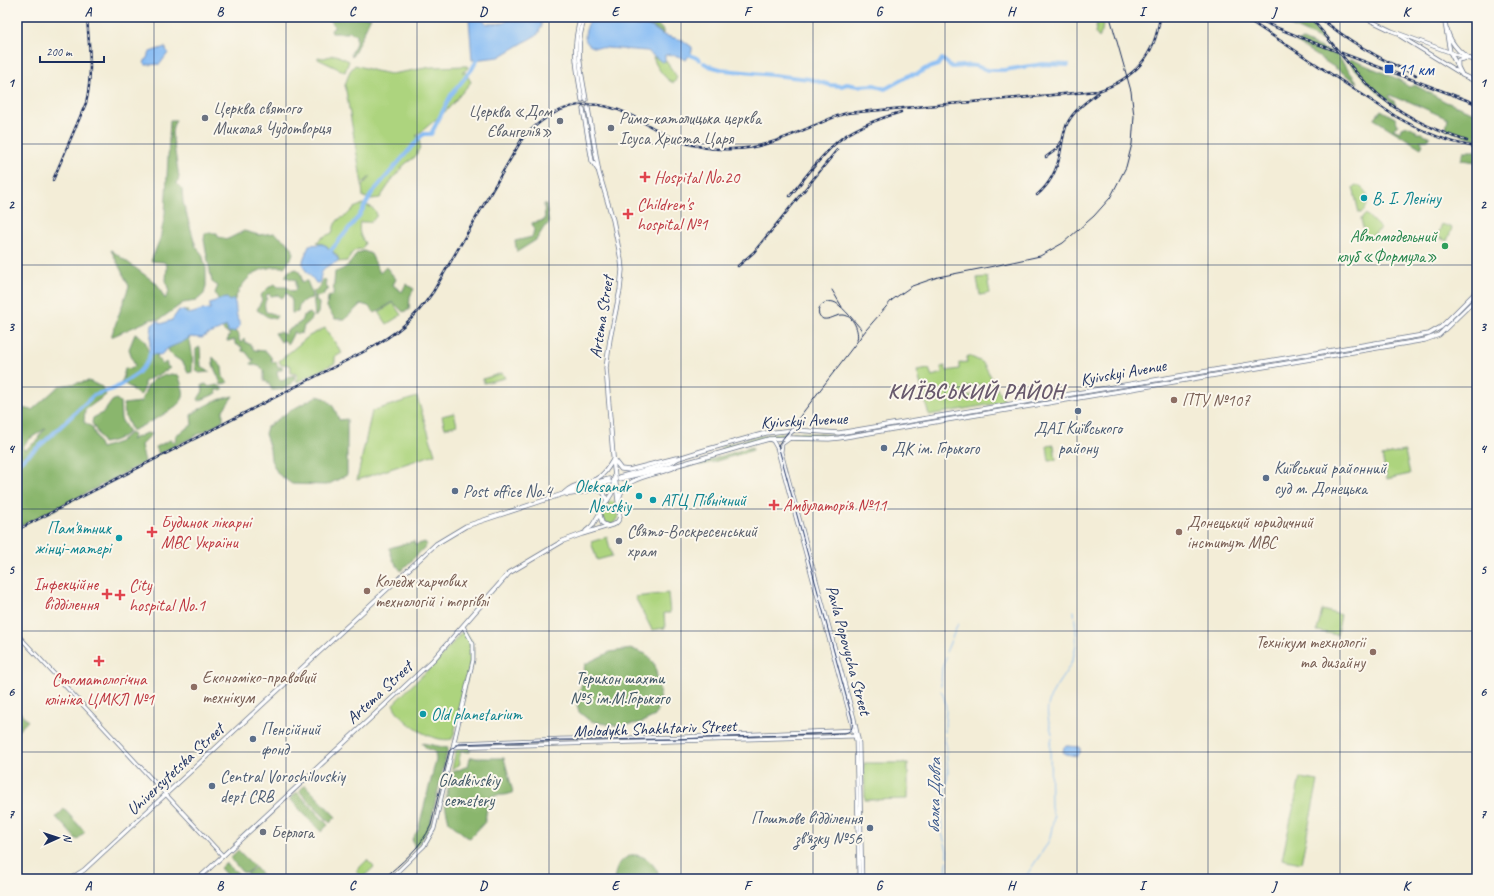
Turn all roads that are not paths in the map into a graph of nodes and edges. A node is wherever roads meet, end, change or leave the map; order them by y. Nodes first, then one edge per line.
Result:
1 (581, 17) edge
2 (585, 17) edge
3 (1363, 17) edge
4 (1444, 17) edge
5 (1392, 31) junction
6 (1446, 38) junction
7 (1440, 49) junction
8 (1450, 52) junction
9 (1468, 59) junction
10 (1477, 62) edge
11 (1458, 66) junction
12 (1462, 74) junction
13 (1477, 82) edge
14 (591, 156) junction
15 (597, 160) junction
16 (599, 173) junction
17 (1477, 291) edge
18 (1477, 298) edge
19 (1294, 357) junction
20 (1280, 359) junction
21 (1294, 362) junction
22 (1281, 364) junction
23 (794, 430) junction
24 (833, 433) junction
25 (839, 433) junction
26 (786, 438) junction
27 (791, 438) junction
28 (839, 438) junction
29 (769, 439) junction
30 (831, 439) junction
31 (778, 454) junction
32 (679, 458) junction
33 (614, 459) junction
34 (678, 465) junction
35 (614, 468) junction
36 (609, 481) dead end
37 (562, 494) junction
38 (571, 494) junction
39 (607, 501) junction
40 (618, 503) junction
41 (619, 509) junction
42 (600, 514) junction
43 (608, 526) junction
44 (582, 534) junction
45 (463, 626) junction
46 (17, 634) edge
47 (855, 730) junction
48 (856, 736) junction
49 (453, 745) junction
50 (166, 794) junction
51 (223, 856) junction
52 (70, 879) edge
53 (198, 879) edge
54 (390, 879) edge
55 (859, 879) edge
56 (862, 879) edge

1 - 2 main road
3 - 5 main road
4 - 6 main road
4 - 9 main road
5 - 7 main road
5 - 12 main road
6 - 7 main road
6 - 8 main road
7 - 8 main road
8 - 9 main road
8 - 11 main road
9 - 10 main road
9 - 11 main road
11 - 12 main road
12 - 13 main road
14 - 15 main road
14 - 15 main road, Artema Street
14 - 16 main road, Artema Street
15 - 16 main road, Artema Street
16 - 33 main road, Artema Street
17 - 19 main road, Kyivskyi Avenue
18 - 21 main road, Kyivskyi Avenue
19 - 20 main road, Kyivskyi Avenue
19 - 21 main road
20 - 22 main road
20 - 25 main road, Kyivskyi Avenue
21 - 22 main road, Kyivskyi Avenue
22 - 28 main road, Kyivskyi Avenue
23 - 24 main road, Kyivskyi Avenue
23 - 26 main road
23 - 32 main road, Kyivskyi Avenue
24 - 25 main road, Kyivskyi Avenue
24 - 30 main road
25 - 28 main road
26 - 27 main road, Kyivskyi Avenue
26 - 29 main road, Kyivskyi Avenue
26 - 31 main road
27 - 30 main road, Kyivskyi Avenue
27 - 47 main road, Pavla Popovycha Street
28 - 30 main road, Kyivskyi Avenue
29 - 31 main road, Pavla Popovycha Street
29 - 34 main road, Kyivskyi Avenue
31 - 47 main road, Pavla Popovycha Street
32 - 33 main road
32 - 34 main road, Kyivskyi Avenue
33 - 35 main road, Artema Street
33 - 37 main road
34 - 41 main road
35 - 39 main road, Artema Street
35 - 40 main road, Artema Street
36 - 38 main road, Universytetska Street
37 - 38 main road, Universytetska Street
37 - 50 main road, Universytetska Street
38 - 39 main road
39 - 40 main road
39 - 42 main road, Artema Street
40 - 41 main road, Artema Street
41 - 43 main road
42 - 43 main road
42 - 44 main road, Artema Street
43 - 44 main road, Artema Street
44 - 45 main road, Artema Street
45 - 49 main road
45 - 51 main road, Artema Street
46 - 50 main road
47 - 48 main road, Pavla Popovycha Street
47 - 49 main road, Molodykh Shakhtariv Street
48 - 49 main road, Molodykh Shakhtariv Street
48 - 55 main road, Pavla Popovycha Street
48 - 56 main road, Pavla Popovycha Street
49 - 54 main road
50 - 51 main road
50 - 52 main road, Universytetska Street
51 - 53 main road, Artema Street

